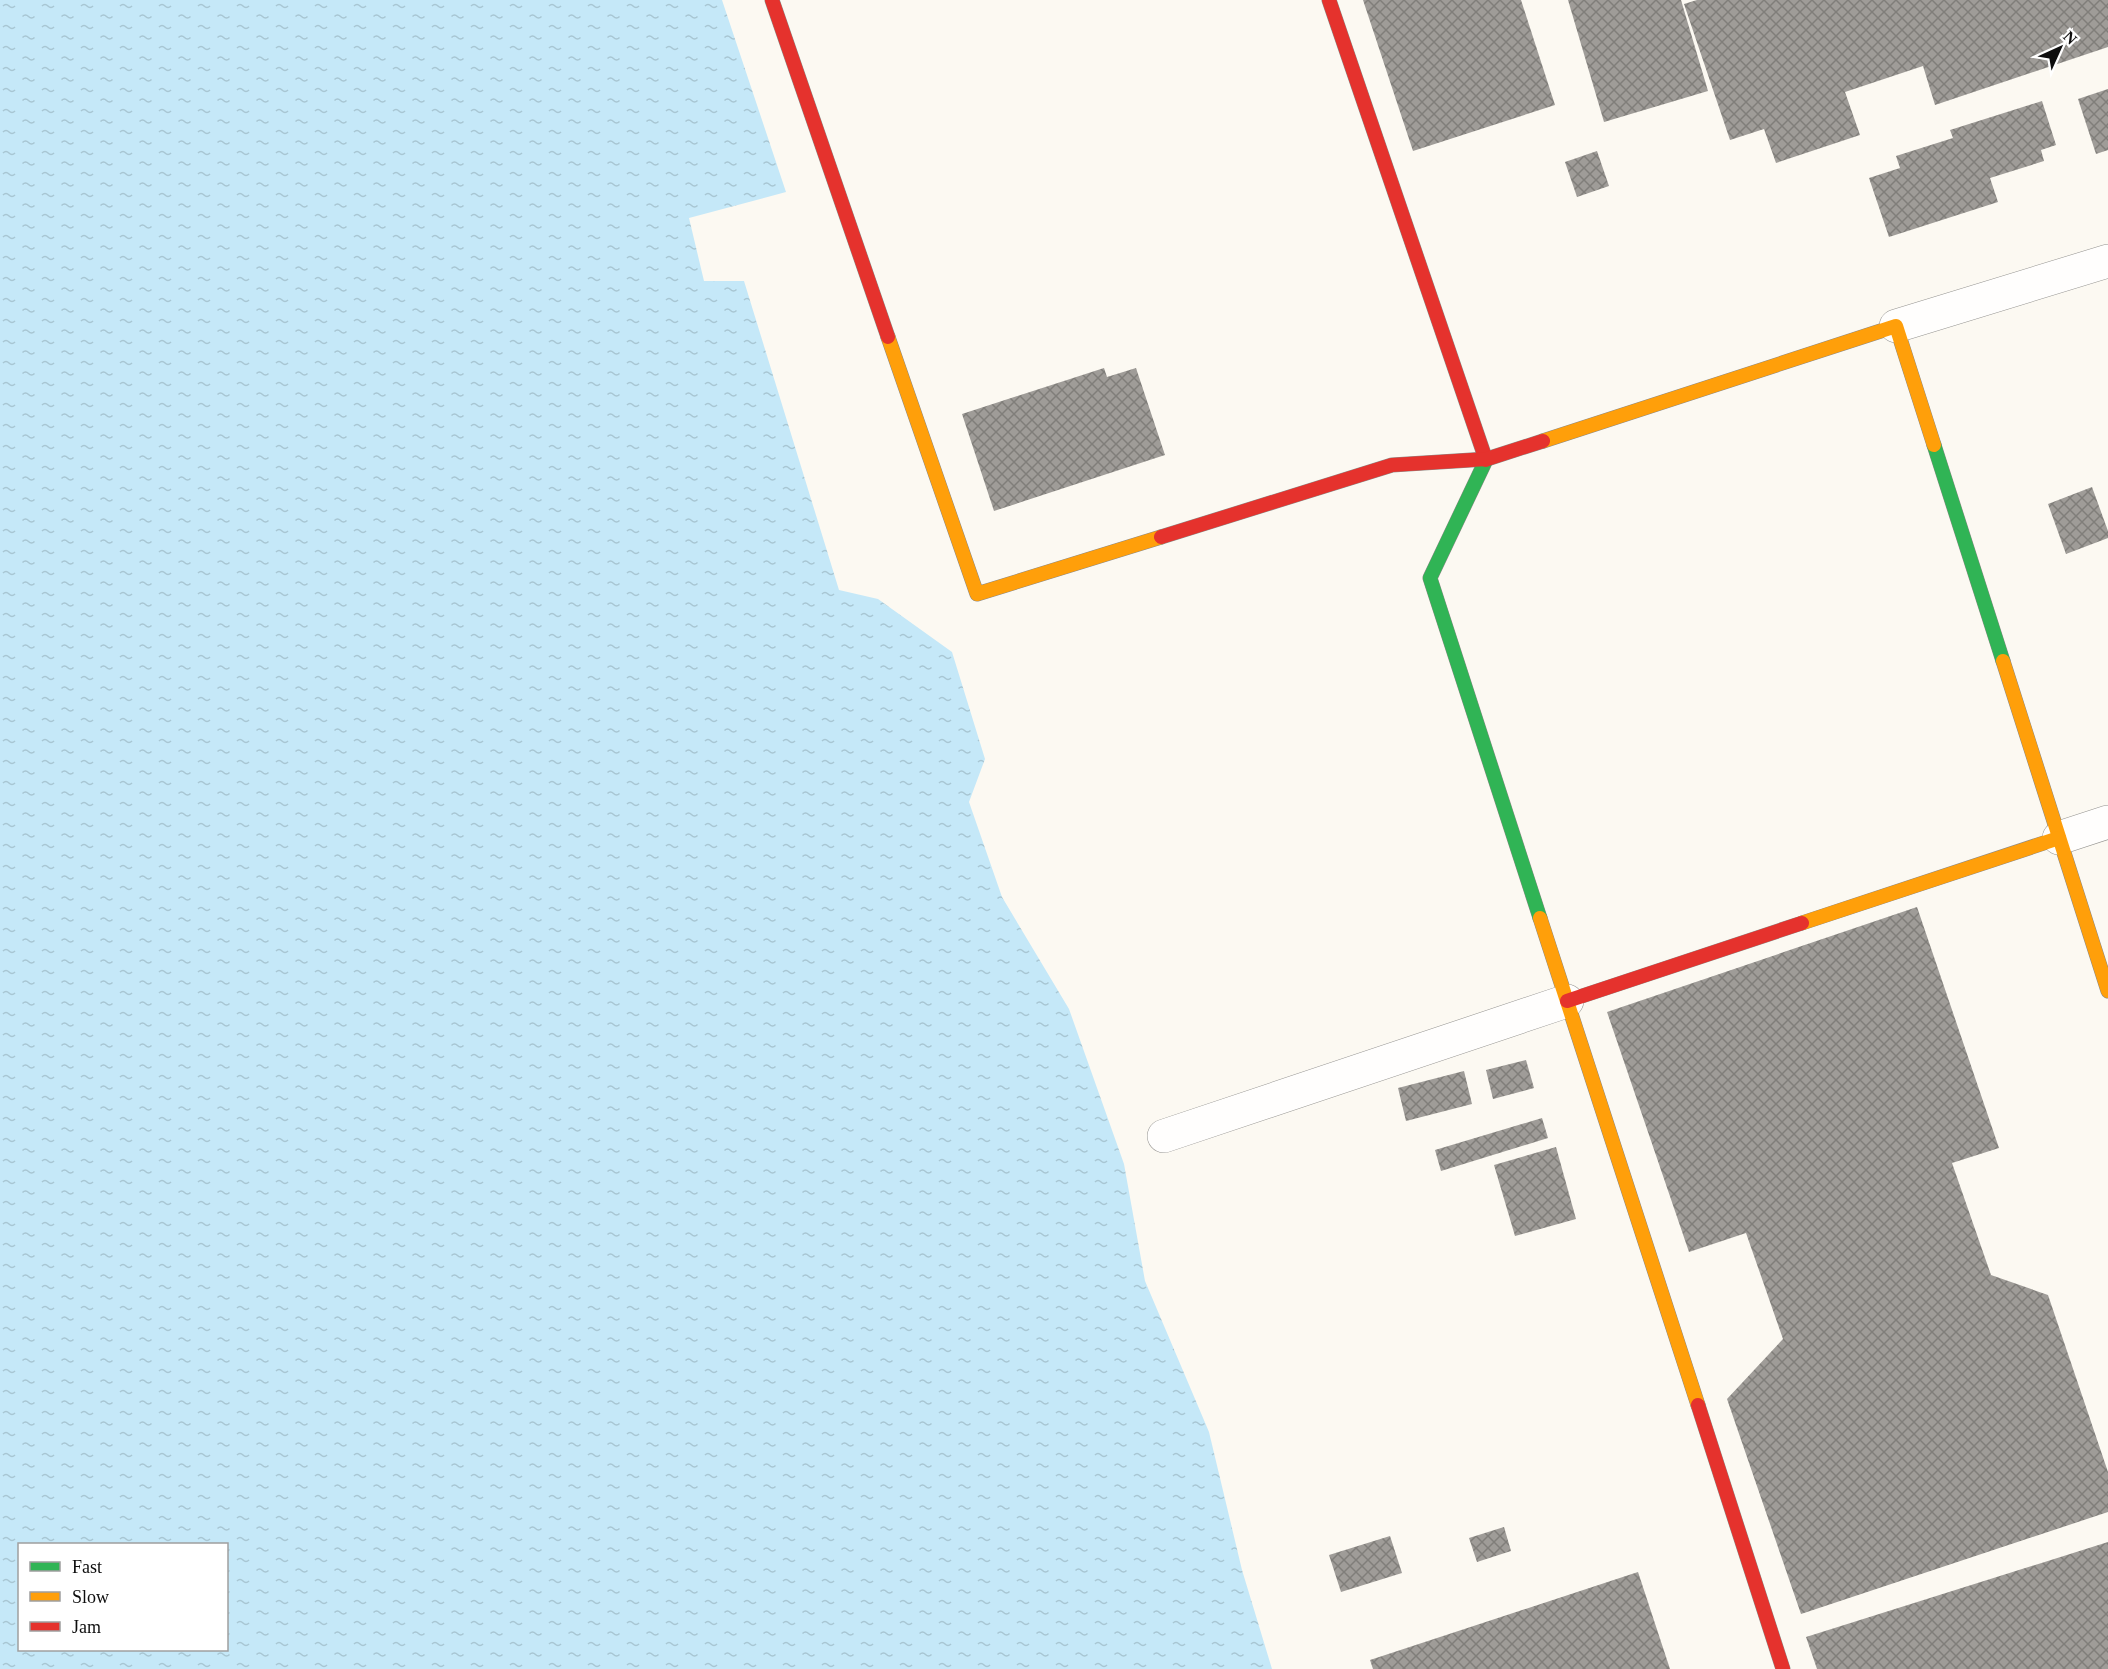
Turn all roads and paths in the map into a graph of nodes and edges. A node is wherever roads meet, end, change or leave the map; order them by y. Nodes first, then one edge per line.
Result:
1 (772, 0) edge
2 (1329, 0) edge
3 (2108, 261) edge
4 (1896, 326) junction
5 (1487, 459) junction
6 (2108, 822) edge
7 (2059, 838) junction
8 (2108, 991) edge
9 (1567, 1001) junction
10 (1164, 1136) dead end
11 (1783, 1669) edge

1 - 5 street
2 - 5 street
3 - 4 street
4 - 5 street
4 - 7 street
5 - 9 street
6 - 7 street
7 - 8 street
7 - 9 street
9 - 10 street
9 - 11 street

